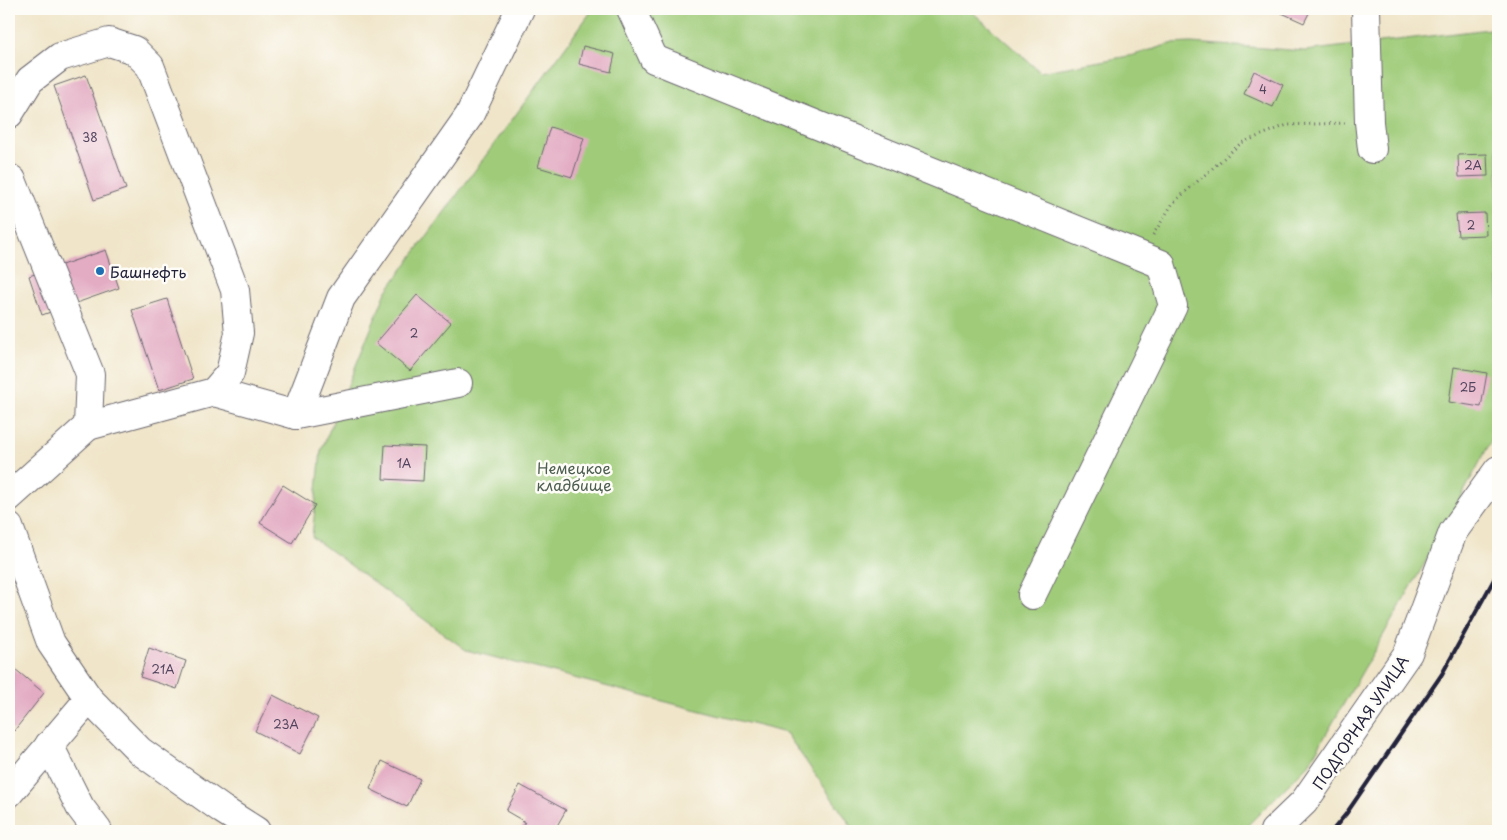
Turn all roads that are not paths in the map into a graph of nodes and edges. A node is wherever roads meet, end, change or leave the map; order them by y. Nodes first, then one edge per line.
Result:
1 (520, 9) edge
2 (631, 9) edge
3 (1366, 9) edge
4 (9, 114) edge
5 (1372, 149) dead end
6 (9, 178) edge
7 (458, 383) dead end
8 (214, 392) junction
9 (296, 414) junction
10 (88, 426) junction
11 (1498, 470) edge
12 (9, 497) edge
13 (9, 528) edge
14 (1032, 595) dead end
15 (89, 699) junction
16 (49, 745) junction
17 (9, 793) edge
18 (98, 831) edge
19 (256, 831) edge
20 (1274, 831) edge

1 - 9 street
2 - 14 street
3 - 5 street
4 - 8 street
6 - 10 street
7 - 9 street
8 - 9 street
8 - 10 street
10 - 12 street
11 - 20 street, ПОДГОРНАЯ УЛИЦА
13 - 15 street
15 - 16 street
15 - 19 street
16 - 17 street
16 - 18 street

